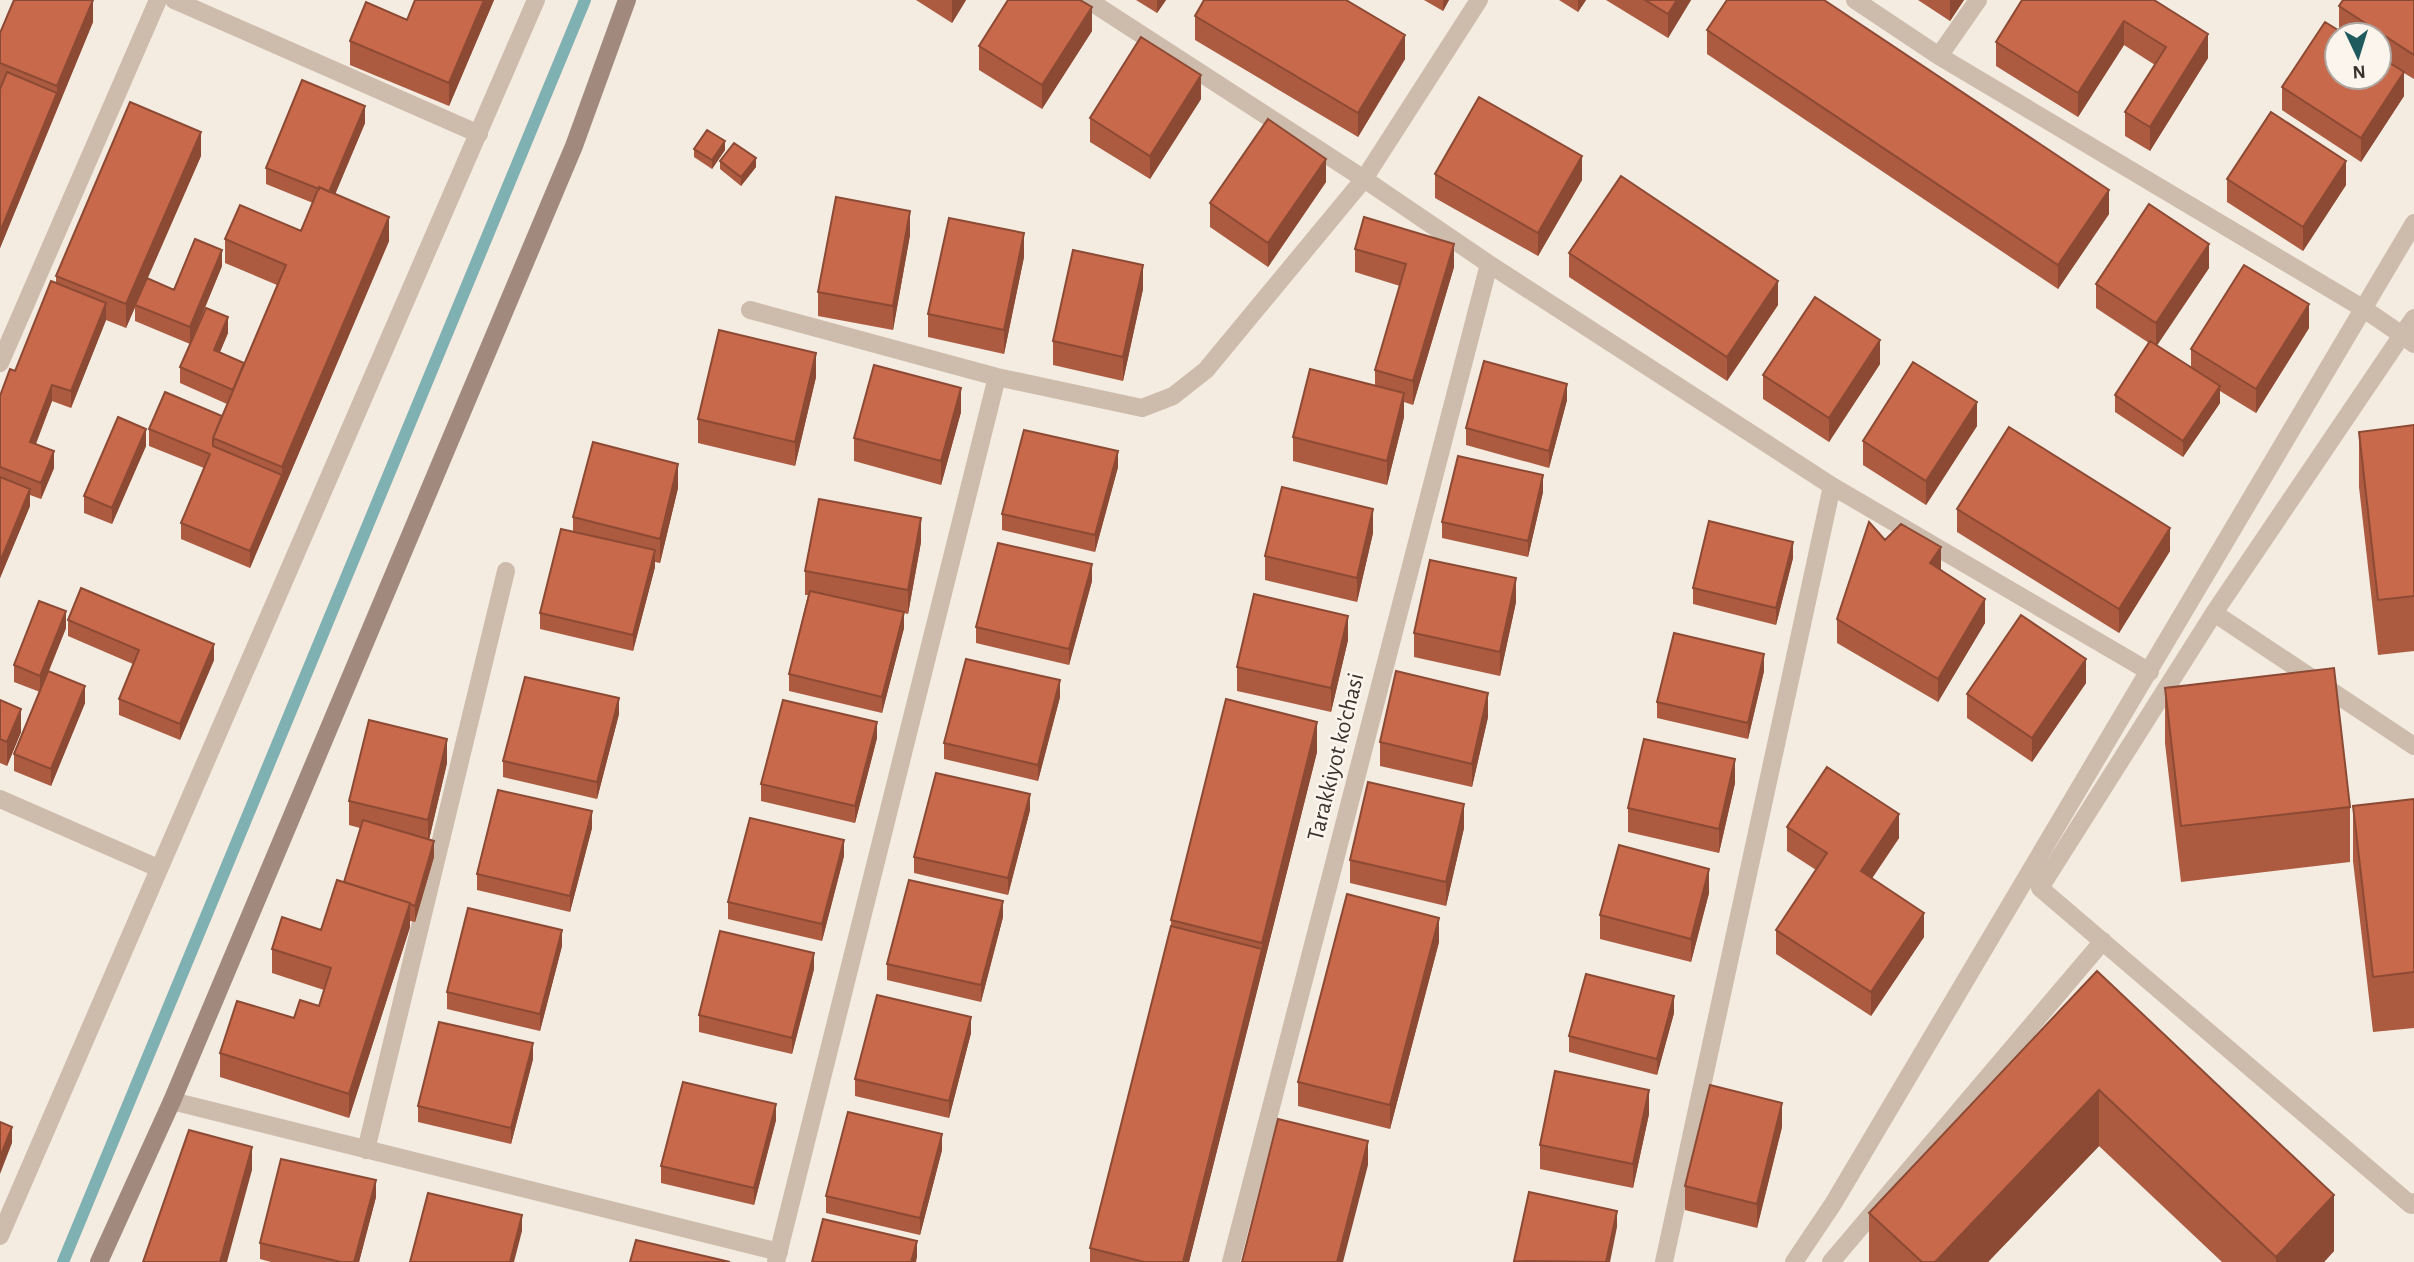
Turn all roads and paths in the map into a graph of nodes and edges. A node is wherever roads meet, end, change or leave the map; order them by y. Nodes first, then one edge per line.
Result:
1 (158, 0) edge
2 (174, 0) edge
3 (536, 0) edge
4 (627, 0) edge
5 (1088, 0) edge
6 (1479, 0) edge
7 (1855, 0) edge
8 (1978, 0) edge
9 (1939, 56) junction
10 (479, 134) junction
11 (1364, 179) junction
12 (2414, 223) edge
13 (1489, 264) junction
14 (2364, 309) junction
15 (750, 310) dead end
16 (2414, 318) edge
17 (2408, 340) edge
18 (0, 363) edge
19 (997, 377) junction
20 (1832, 486) junction
21 (506, 571) dead end
22 (2214, 613) junction
23 (2150, 672) junction
24 (2414, 746) edge
25 (0, 799) edge
26 (158, 868) junction
27 (2103, 941) junction
28 (172, 1101) junction
29 (366, 1150) junction
30 (2413, 1205) edge
31 (0, 1236) edge
32 (778, 1257) edge
33 (99, 1262) edge
34 (1231, 1262) edge
35 (1664, 1262) edge
36 (1794, 1262) edge
37 (1831, 1262) edge

1 - 18 street
2 - 10 street
3 - 10 street
4 - 28 street
5 - 11 street
6 - 11 street
7 - 9 street
8 - 9 street
9 - 14 street
10 - 26 street
11 - 13 street
11 - 19 street
12 - 14 street
13 - 20 street
13 - 34 street, Tarakkiyot ko'chasi
14 - 17 street
14 - 23 street
15 - 19 street
16 - 17 street
17 - 22 street
19 - 32 street
20 - 23 street
20 - 35 street
21 - 29 street
22 - 24 street
22 - 27 street
23 - 36 street
25 - 26 street
26 - 31 street
27 - 30 street
27 - 37 street
28 - 29 street
28 - 33 street
29 - 32 street

